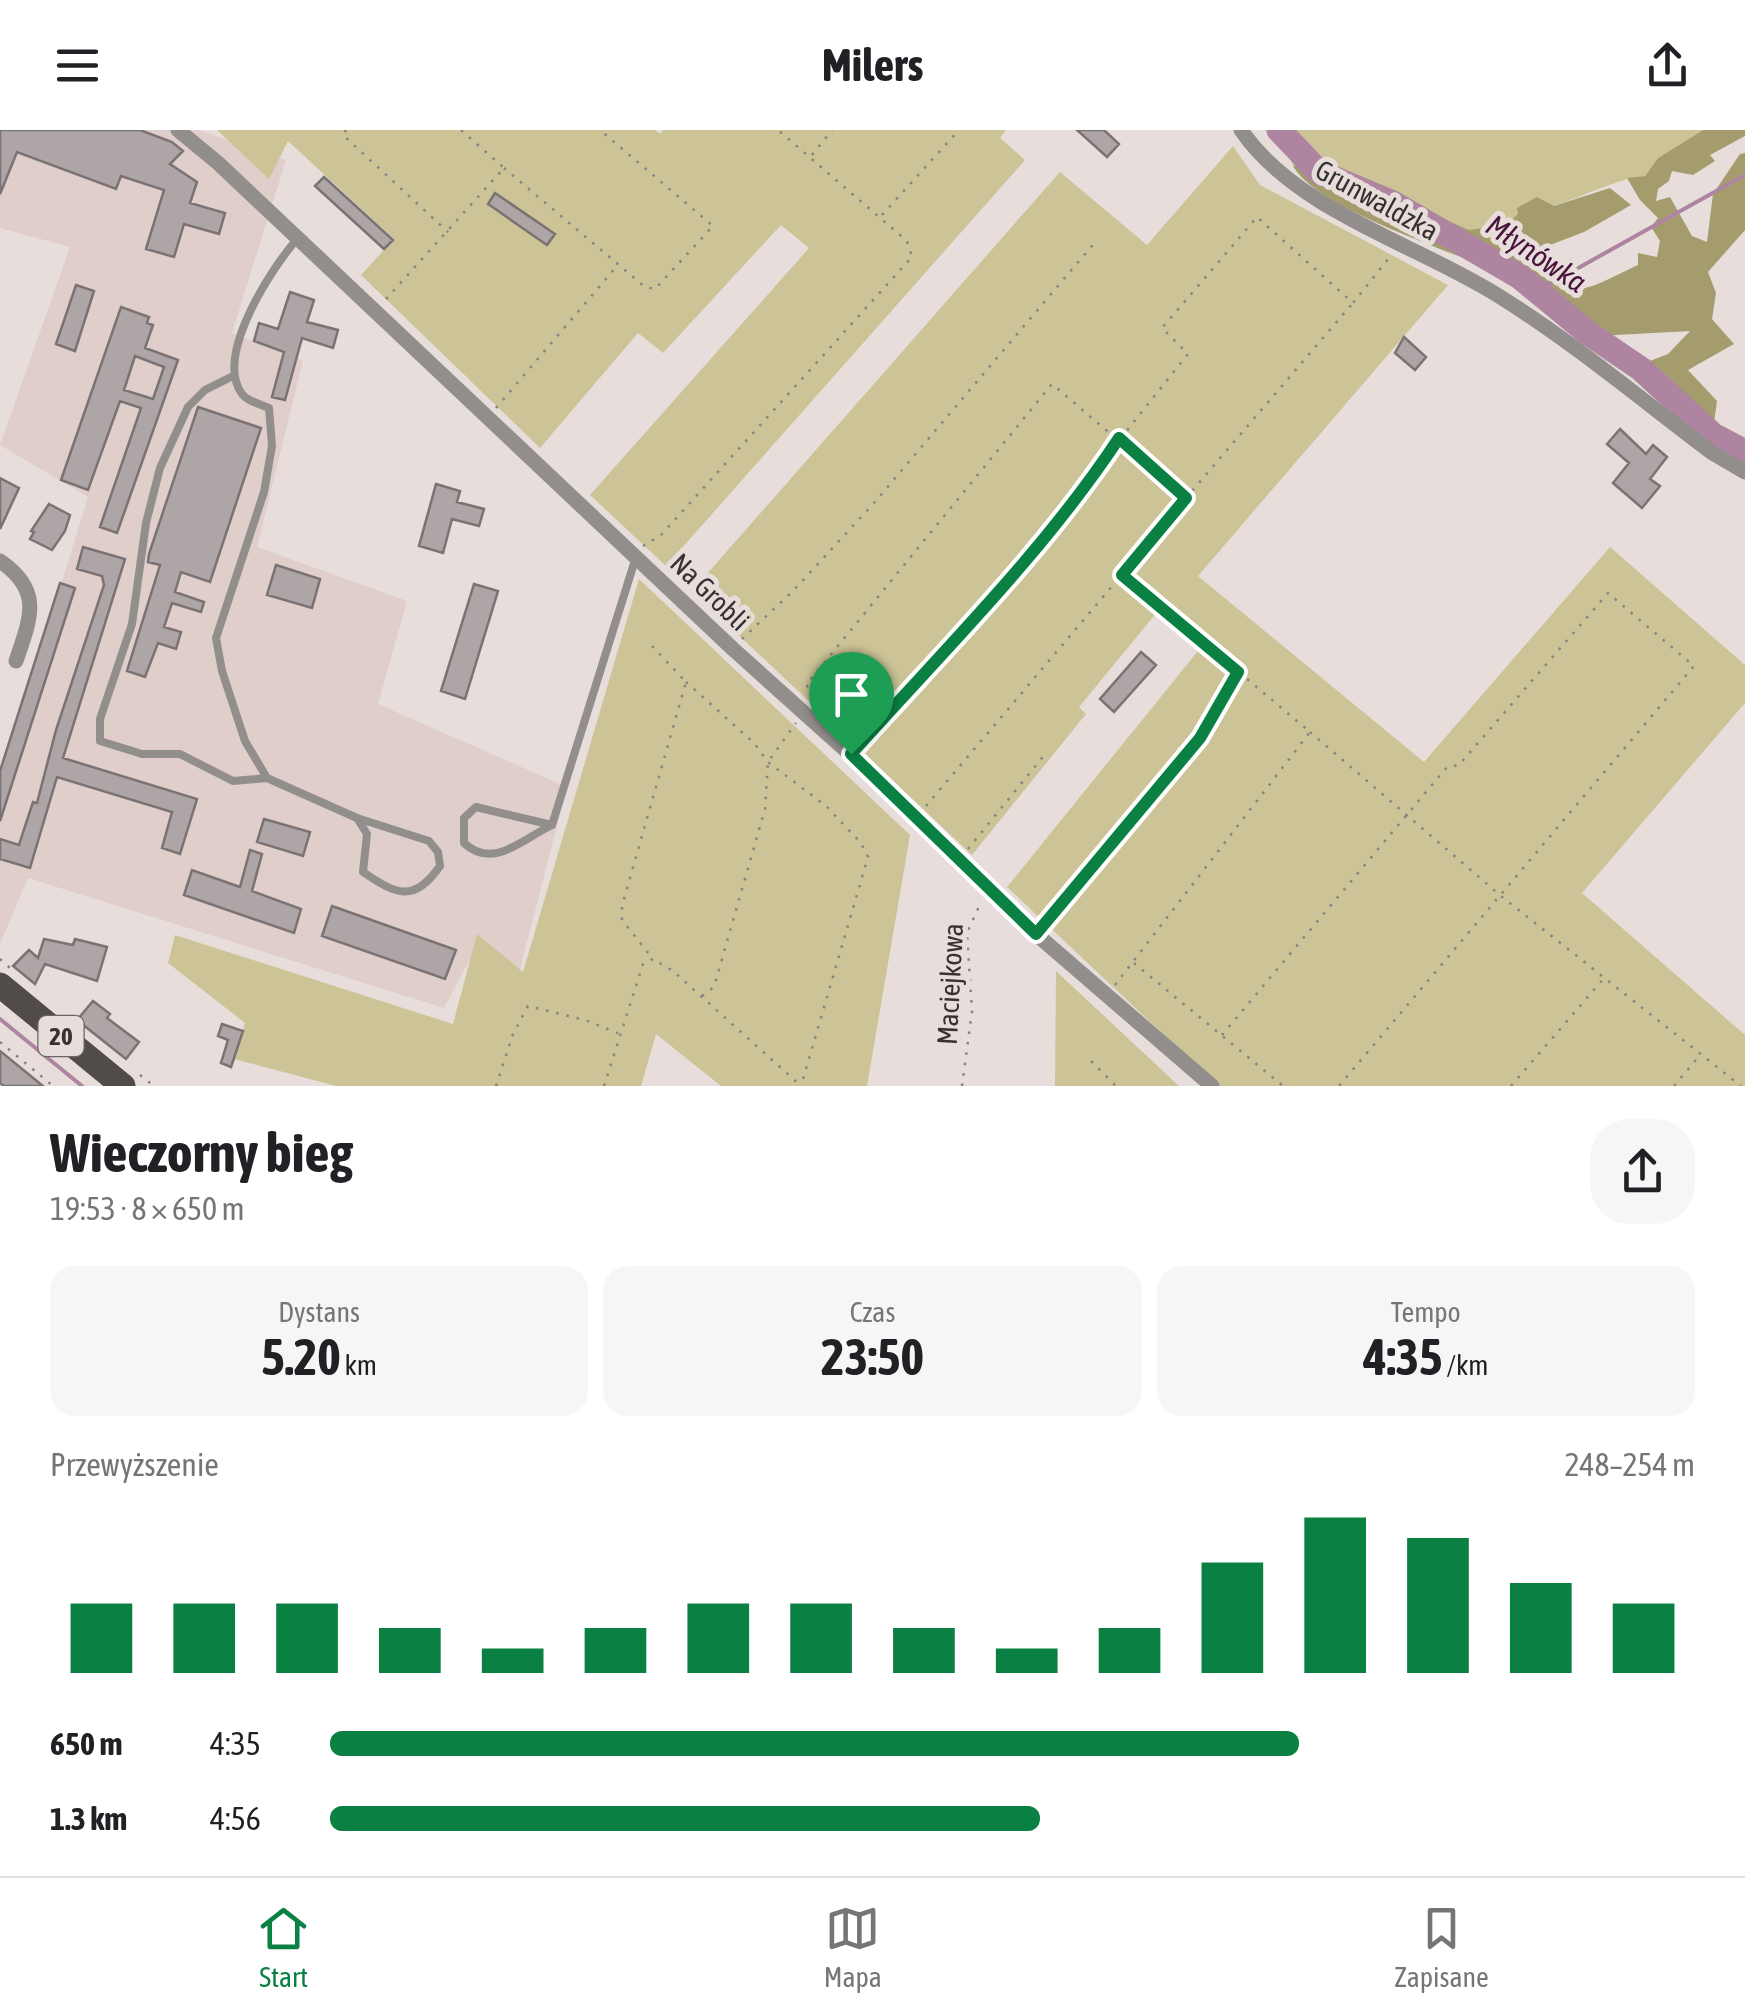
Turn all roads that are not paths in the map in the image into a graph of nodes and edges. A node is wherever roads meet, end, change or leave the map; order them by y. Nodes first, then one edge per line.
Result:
1 (178, 130) edge
2 (1241, 130) edge
3 (297, 239) junction
4 (233, 376) junction
5 (1745, 472) edge
6 (636, 557) junction
7 (0, 561) edge
8 (16, 661) dead end
9 (267, 778) junction
10 (357, 818) junction
11 (552, 825) junction
12 (0, 986) edge
13 (123, 1086) edge
14 (1212, 1086) edge

1 - 3 street, Na Grobli
2 - 5 street, Grunwaldzka
3 - 4 lane
3 - 6 street, Na Grobli
4 - 9 lane
4 - 9 lane
6 - 11 lane
6 - 14 street, Na Grobli
7 - 8 street
9 - 10 lane
10 - 10 lane
11 - 11 lane
12 - 13 main road, 20

